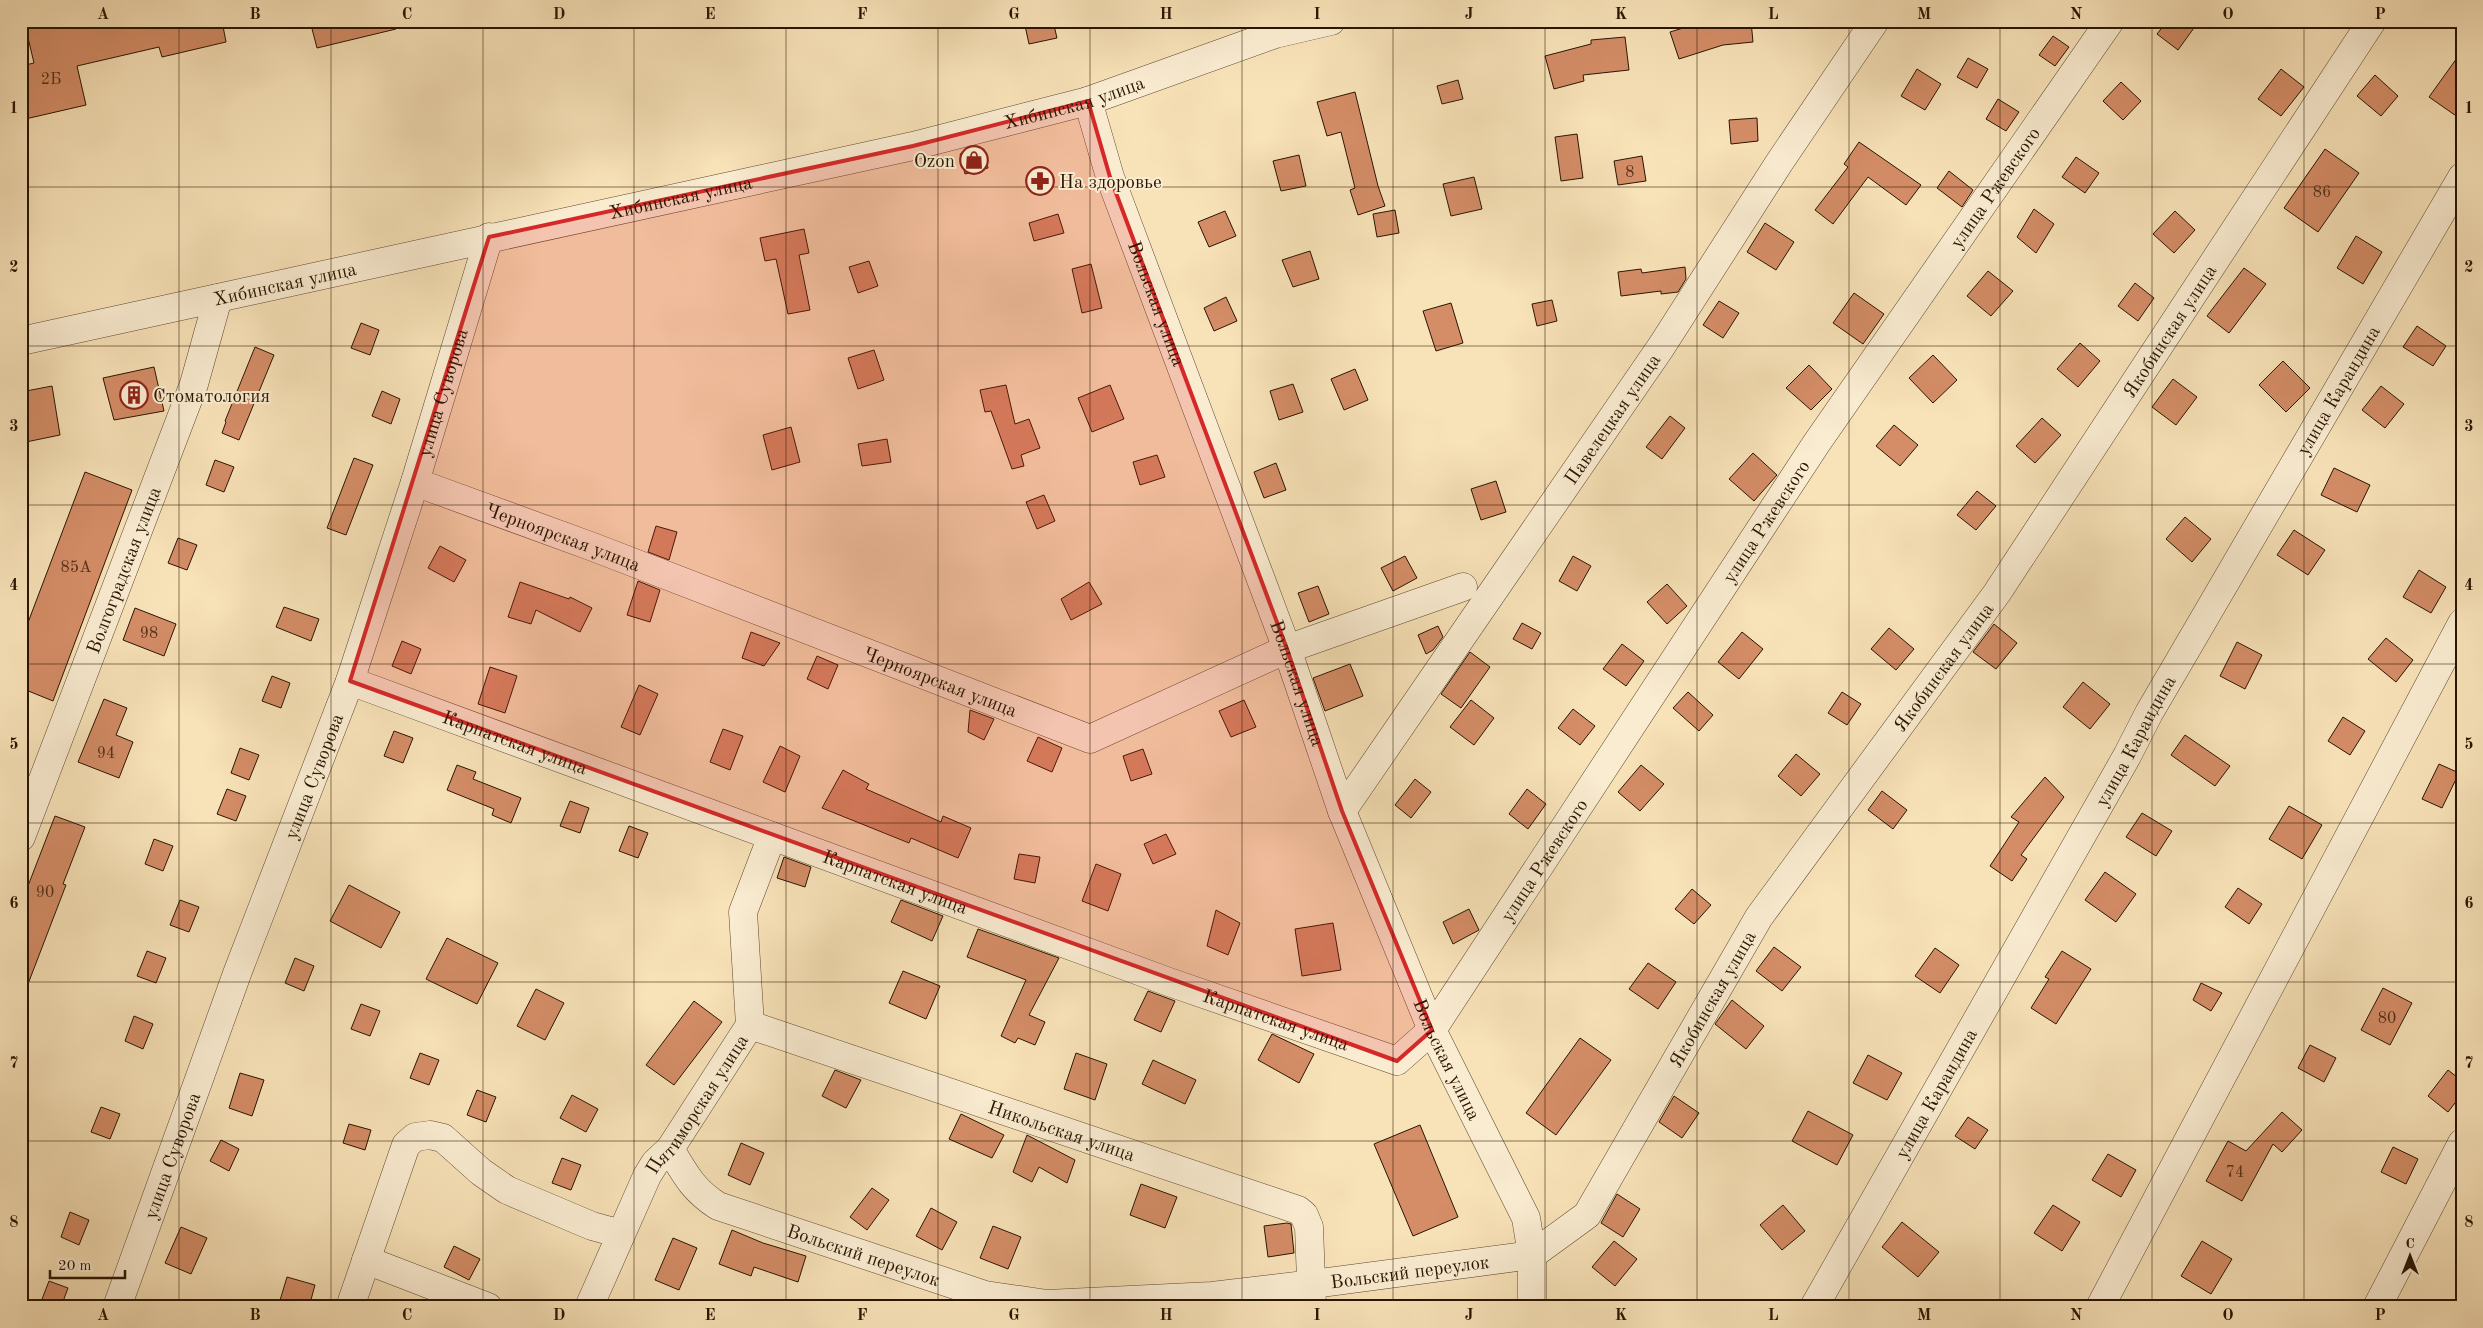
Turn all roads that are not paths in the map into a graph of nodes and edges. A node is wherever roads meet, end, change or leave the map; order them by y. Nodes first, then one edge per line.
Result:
1 (1331, 21) edge
2 (1875, 21) edge
3 (2110, 21) edge
4 (2372, 21) edge
5 (1088, 102) junction
6 (2462, 177) edge
7 (489, 237) junction
8 (218, 298) junction
9 (21, 341) edge
10 (415, 482) junction
11 (1463, 587) dead end
12 (2462, 622) edge
13 (1288, 649) junction
14 (350, 681) junction
15 (1342, 811) junction
16 (772, 836) junction
17 (21, 837) edge
18 (750, 1026) junction
19 (1432, 1030) junction
20 (2462, 1143) edge
21 (670, 1149) junction
22 (621, 1234) junction
23 (1532, 1254) junction
24 (366, 1260) junction
25 (1313, 1296) edge
26 (1212, 1301) edge
27 (117, 1307) edge
28 (350, 1307) edge
29 (488, 1307) edge
30 (589, 1307) edge
31 (1532, 1307) edge
32 (1814, 1307) edge
33 (2100, 1307) edge
34 (2377, 1307) edge

1 - 5 street, Хибинская улица
2 - 15 street, Павелецкая улица
3 - 19 street, улица Ржевского
4 - 23 street, Якобинская улица
5 - 7 street, Хибинская улица
5 - 13 street, Вольская улица
6 - 32 street, улица Карандина
7 - 8 street, Хибинская улица
7 - 10 street, улица Суворова
8 - 9 street, Хибинская улица
8 - 17 street, Волгоградская улица
10 - 13 street, Черноярская улица
10 - 14 street, улица Суворова
11 - 13 street, Черноярская улица
12 - 33 street
13 - 15 street, Вольская улица
14 - 16 street, Карпатская улица
14 - 27 street, улица Суворова
15 - 19 street, Вольская улица
16 - 18 street, Пятиморская улица
16 - 19 street, Карпатская улица
18 - 21 street, Пятиморская улица
18 - 25 street, Никольская улица
19 - 23 street, Вольская улица
20 - 34 street
21 - 22 street, Пятиморская улица
21 - 26 street, Вольский переулок
22 - 24 street
22 - 30 street, Пятиморская улица
23 - 25 street, Вольский переулок
23 - 31 street
24 - 28 street
24 - 29 street
25 - 26 street, Вольский переулок

